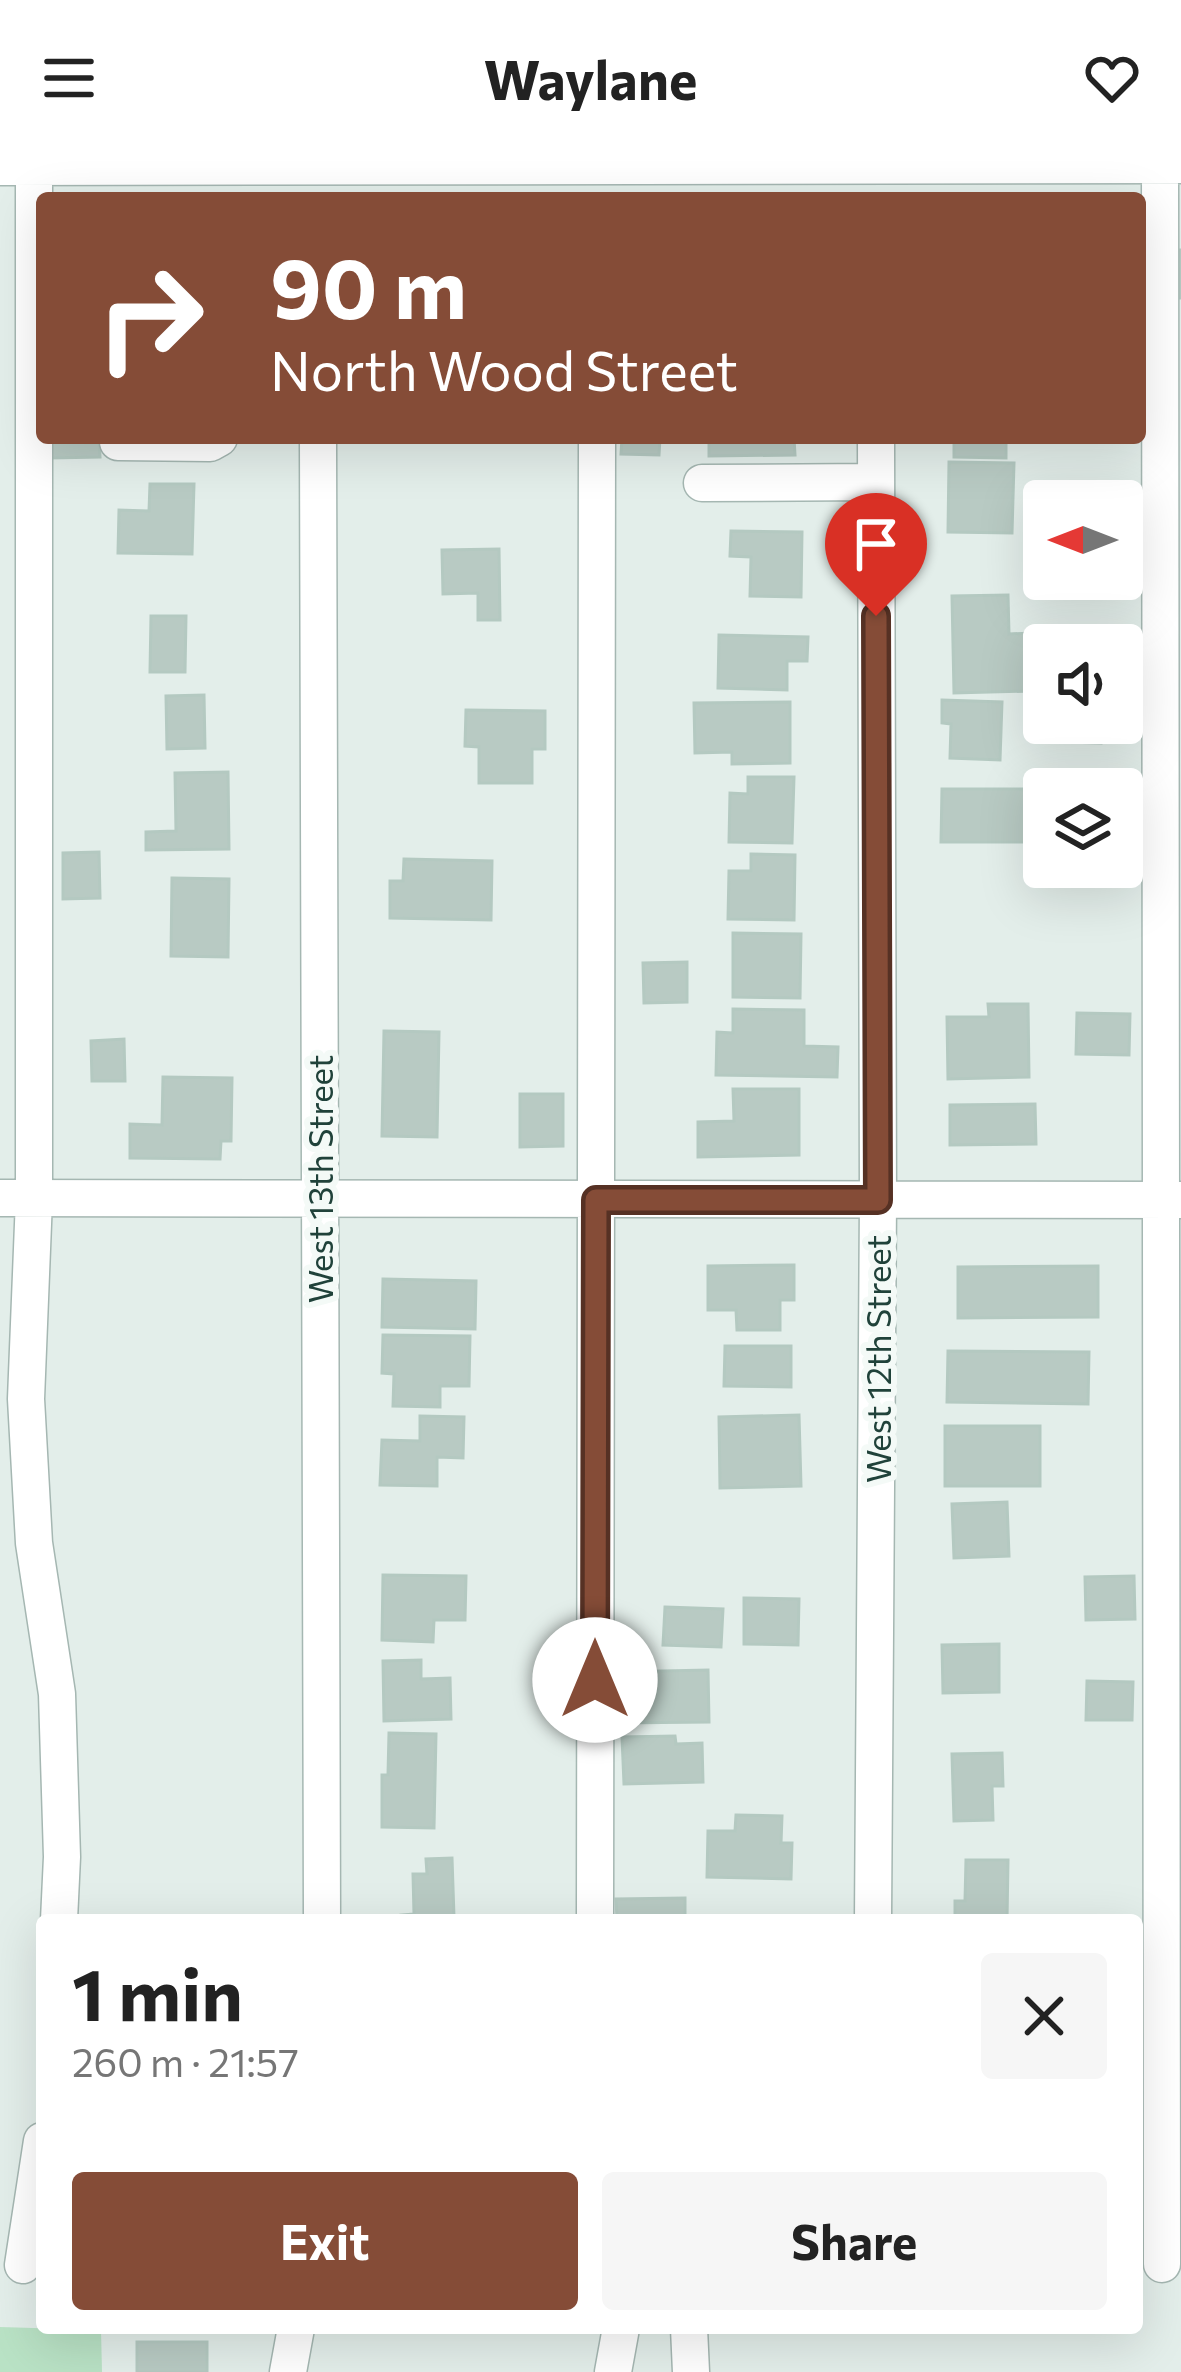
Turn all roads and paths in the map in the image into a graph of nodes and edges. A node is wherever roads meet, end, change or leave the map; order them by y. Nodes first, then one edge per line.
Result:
1 (712, 161) edge
2 (1167, 162) edge
3 (23, 163) edge
4 (597, 173) edge
5 (318, 174) edge
6 (875, 174) edge
7 (318, 444) edge
8 (597, 444) edge
9 (876, 444) edge
10 (876, 482) junction
11 (701, 483) dead end
12 (17, 672) edge
13 (17, 1198) edge
14 (319, 1200) junction
15 (596, 1200) junction
16 (878, 1200) junction
17 (1171, 1200) edge
18 (59, 1914) edge
19 (322, 1914) edge
20 (595, 1914) edge
21 (873, 1914) edge
22 (36, 2178) edge
23 (1160, 2264) edge
24 (22, 2266) edge
25 (295, 2334) edge
26 (620, 2334) edge
27 (689, 2334) edge
28 (289, 2372) edge
29 (613, 2372) edge
30 (691, 2372) edge

1 - 4 street
1 - 6 street
2 - 6 street
2 - 17 street
3 - 5 street
3 - 12 street
4 - 5 street
7 - 14 street, West 13th Street
8 - 15 street
9 - 10 street, West 12th Street
10 - 11 street
10 - 16 street, West 12th Street
12 - 13 street
13 - 14 street
13 - 18 street
14 - 15 street
14 - 19 street, West 13th Street
15 - 16 street
15 - 20 street
16 - 17 street
16 - 21 street, West 12th Street
17 - 23 street
22 - 24 street
25 - 28 street
26 - 29 street
27 - 30 street

